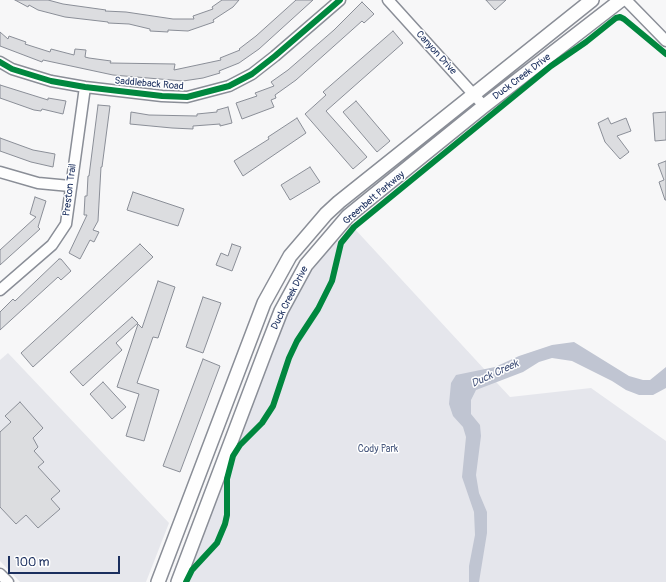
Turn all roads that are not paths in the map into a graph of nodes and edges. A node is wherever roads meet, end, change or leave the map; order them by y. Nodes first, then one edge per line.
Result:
1 (340, 0) edge
2 (388, 0) edge
3 (592, 0) edge
4 (621, 0) edge
5 (626, 0) edge
6 (666, 41) edge
7 (0, 62) edge
8 (85, 87) junction
9 (473, 94) junction
10 (484, 106) junction
11 (0, 172) edge
12 (70, 186) junction
13 (356, 188) junction
14 (368, 200) junction
15 (0, 290) edge
16 (264, 303) junction
17 (281, 311) junction
18 (0, 574) edge
19 (8, 582) edge
20 (158, 582) edge
21 (178, 582) edge

1 - 8 street, Saddleback Road
2 - 9 street, Canyon Drive
3 - 9 main road, Duck Creek Drive
4 - 10 main road, Duck Creek Drive
5 - 6 street
7 - 8 street, Saddleback Road
8 - 12 street, Preston Trail
9 - 10 street, Canyon Drive
9 - 13 main road, Duck Creek Drive
10 - 14 main road, Duck Creek Drive
11 - 12 street
12 - 15 street, Preston Trail
13 - 14 main road
13 - 16 main road, Duck Creek Drive
14 - 17 main road, Duck Creek Drive
16 - 17 main road
16 - 20 main road, Duck Creek Drive
17 - 21 main road, Duck Creek Drive
18 - 19 street

